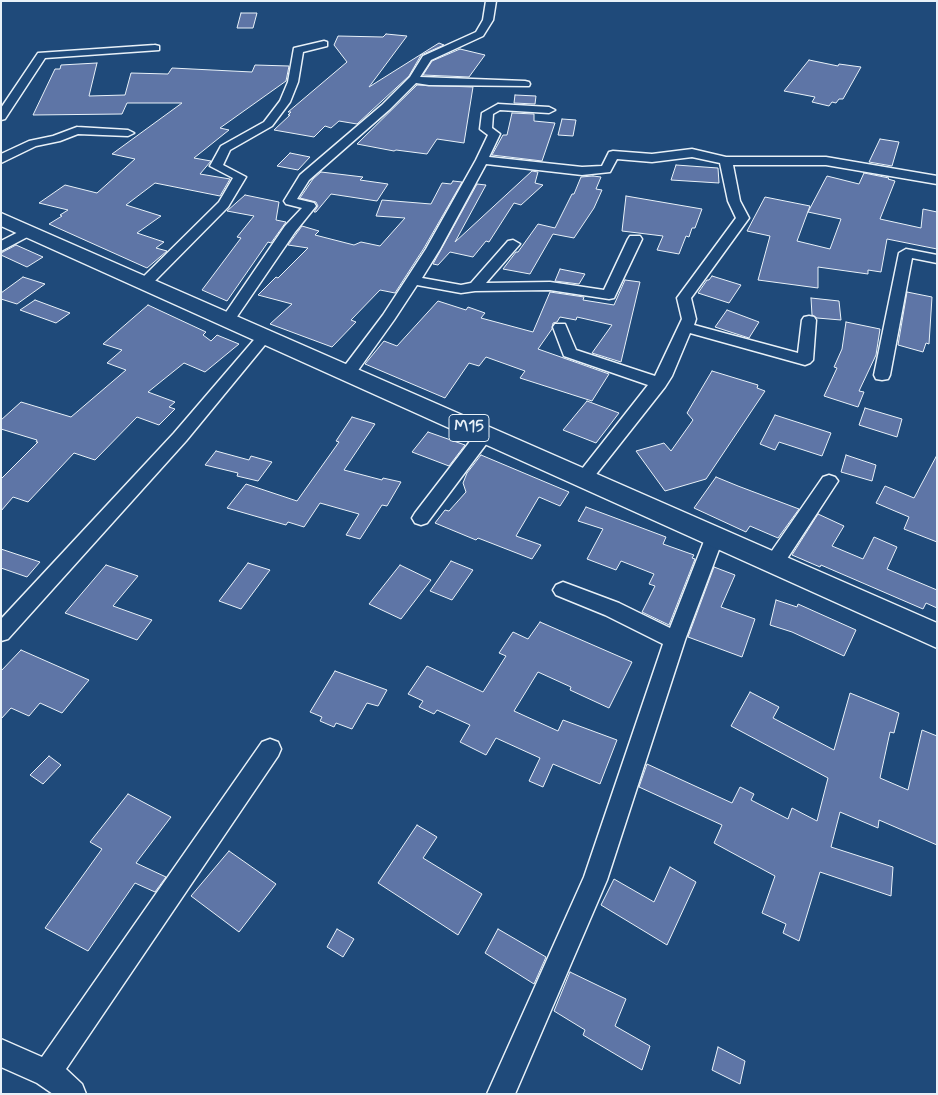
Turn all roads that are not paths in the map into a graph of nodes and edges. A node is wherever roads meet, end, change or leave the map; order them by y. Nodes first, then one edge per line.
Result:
1 (491, 1) edge
2 (324, 44) dead end
3 (155, 48) dead end
4 (414, 79) junction
5 (525, 84) dead end
6 (549, 110) dead end
7 (1, 117) edge
8 (128, 133) dead end
9 (1, 159) edge
10 (482, 160) junction
11 (726, 161) junction
12 (937, 180) edge
13 (1, 219) edge
14 (28, 231) junction
15 (635, 239) dead end
16 (513, 244) dead end
17 (1, 247) edge
18 (937, 259) edge
19 (412, 280) junction
20 (144, 284) junction
21 (475, 287) junction
22 (809, 320) dead end
23 (227, 321) junction
24 (560, 327) dead end
25 (686, 327) junction
26 (264, 337) junction
27 (348, 372) junction
28 (882, 375) dead end
29 (659, 383) junction
30 (484, 435) junction
31 (584, 478) junction
32 (830, 481) dead end
33 (421, 518) dead end
34 (715, 536) junction
35 (774, 563) junction
36 (563, 590) dead end
37 (1, 633) edge
38 (937, 636) edge
39 (675, 640) junction
40 (270, 749) dead end
41 (1, 1053) edge
42 (58, 1086) edge
43 (501, 1094) edge

1 - 4 street
2 - 20 street
3 - 7 street
4 - 5 street
4 - 23 street
6 - 10 street
8 - 9 street
10 - 11 street
10 - 19 street
11 - 12 street
11 - 25 street
13 - 14 highway, M15
14 - 17 street
14 - 20 highway, M15
15 - 21 street
16 - 21 street
18 - 28 street
19 - 21 street
19 - 27 street
20 - 23 highway, M15
22 - 25 street
23 - 26 highway, M15
24 - 29 street
25 - 29 street
26 - 27 highway, M15
26 - 37 street
27 - 30 highway, M15
29 - 31 street
30 - 31 highway, M15
30 - 33 street
31 - 34 highway, M15
32 - 35 street
34 - 35 highway, M15
34 - 39 street
35 - 38 highway, M15
36 - 39 street
39 - 43 street
40 - 42 street
41 - 42 street

